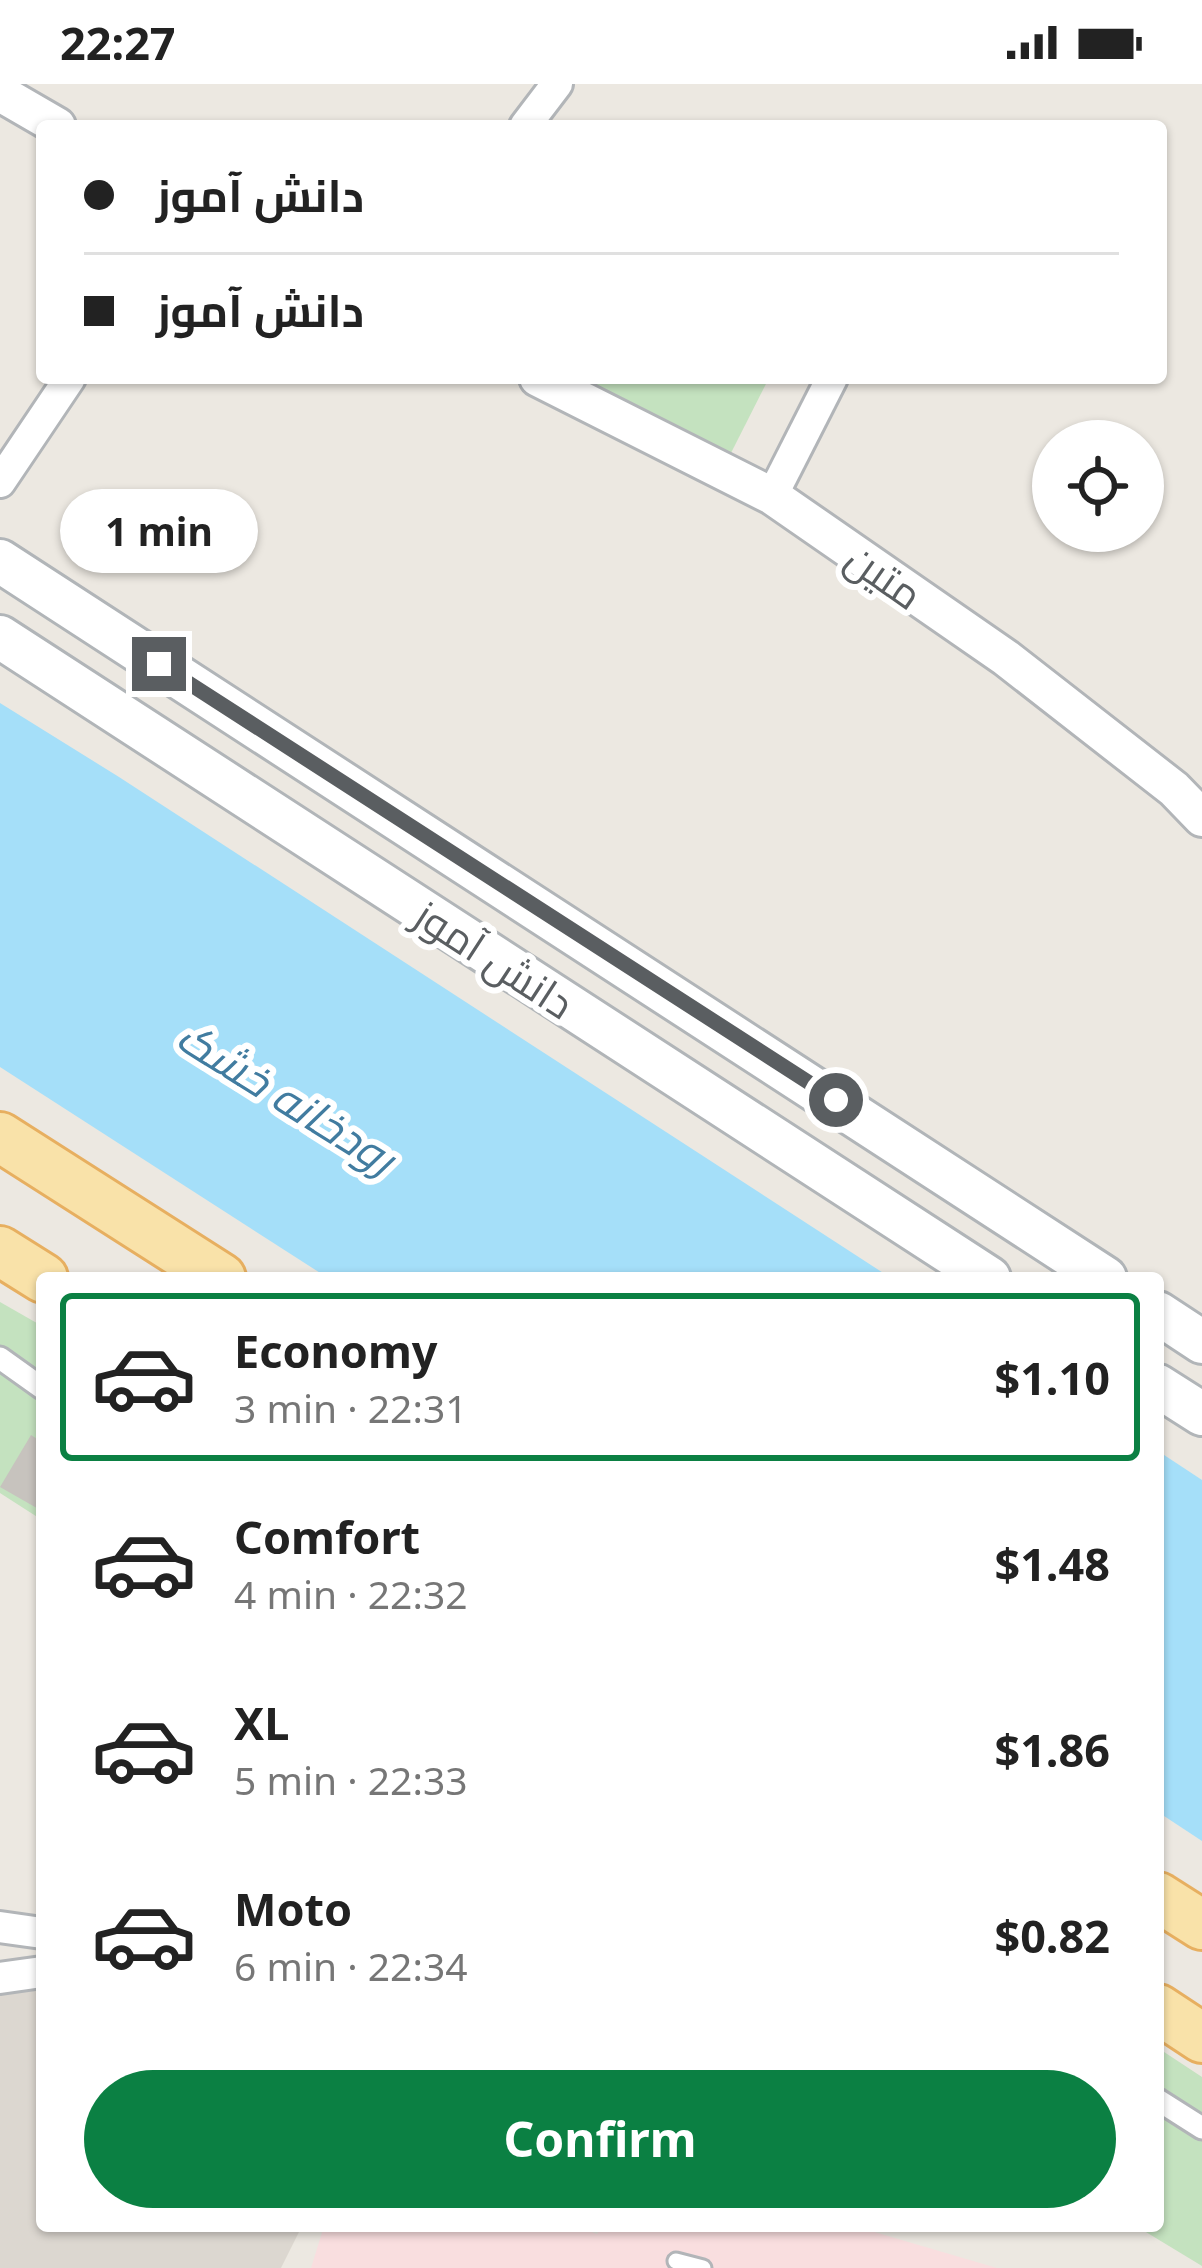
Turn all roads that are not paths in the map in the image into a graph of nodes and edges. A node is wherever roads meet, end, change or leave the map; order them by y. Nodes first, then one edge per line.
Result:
1 (557, 84) edge
2 (0, 92) edge
3 (47, 120) edge
4 (530, 120) edge
5 (66, 384) edge
6 (550, 384) edge
7 (829, 384) edge
8 (0, 482) edge
9 (772, 496) junction
10 (0, 561) edge
11 (0, 637) edge
12 (1202, 818) edge
13 (0, 1137) edge
14 (0, 1251) edge
15 (212, 1272) edge
16 (980, 1272) edge
17 (1096, 1272) edge
18 (36, 1274) edge
19 (1164, 1317) edge
20 (1202, 1342) edge
21 (0, 1358) edge
22 (36, 1384) edge
23 (1164, 1390) edge
24 (1202, 1414) edge
25 (1164, 1901) edge
26 (1202, 1925) edge
27 (0, 1927) edge
28 (36, 1932) edge
29 (36, 1973) edge
30 (0, 1978) edge
31 (1164, 2013) edge
32 (1202, 2038) edge
33 (1164, 2104) edge
34 (1202, 2128) edge
35 (676, 2261) dead end
36 (704, 2268) edge

1 - 4 street
2 - 3 street
5 - 8 street
6 - 9 street, متین
7 - 9 street
9 - 12 street, متین
10 - 17 main road, دانش آموز
11 - 16 main road, دانش آموز
13 - 15 main road
14 - 18 main road
19 - 20 main road
21 - 22 street
23 - 24 main road
25 - 26 main road
27 - 28 street
29 - 30 street
31 - 32 main road
33 - 34 street
35 - 36 lane

